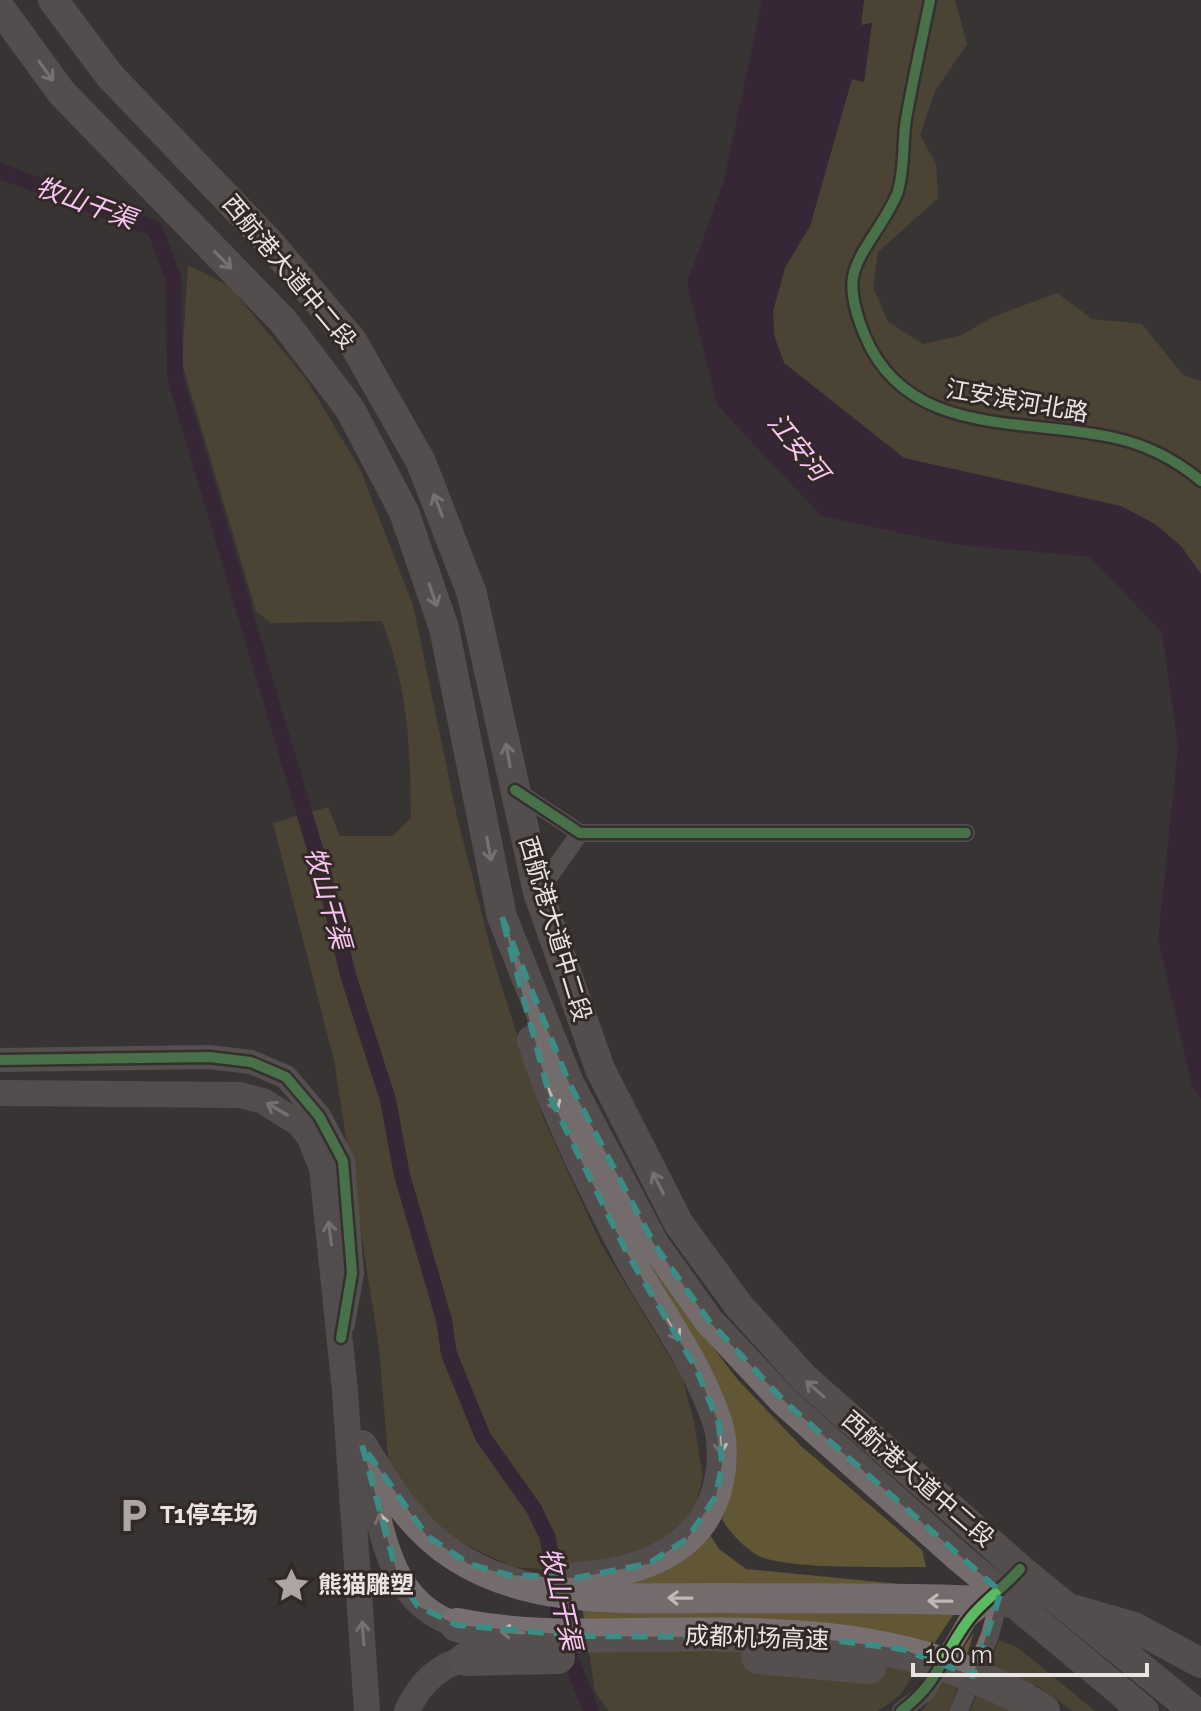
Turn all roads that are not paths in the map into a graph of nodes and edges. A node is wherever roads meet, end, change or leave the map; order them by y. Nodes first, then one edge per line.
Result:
1 (53, 0) edge
2 (0, 8) edge
3 (515, 790) junction
4 (580, 833) junction
5 (966, 833) dead end
6 (538, 892) junction
7 (502, 917) junction
8 (0, 1060) edge
9 (0, 1093) edge
10 (341, 1338) junction
11 (343, 1369) junction
12 (362, 1445) junction
13 (480, 1569) junction
14 (1011, 1580) junction
15 (457, 1625) joint
16 (466, 1659) joint
17 (1201, 1663) edge
18 (367, 1711) edge
19 (407, 1711) edge
20 (901, 1711) edge
21 (959, 1711) edge
22 (999, 1711) edge
23 (1043, 1711) edge
24 (1144, 1711) edge
25 (1194, 1711) edge

3 -> 1 main road, 西航港大道中二段
2 -> 7 main road, 西航港大道中二段
3 - 4 street
3 - 6 main road, 西航港大道中二段
4 - 5 street
4 - 6 street
14 -> 6 main road, 西航港大道中二段
7 -> 13 main road
7 - 14 main road, 西航港大道中二段
8 - 10 street
10 -> 9 main road
10 - 11 main road
11 - 12 main road
18 -> 11 main road
12 - 13 main road
15 -> 12 main road
17 -> 13 main road
14 - 20 street
14 - 21 street
14 - 24 main road, 西航港大道中二段
14 - 25 main road, 西航港大道中二段
23 -> 15 highway, 成都机场高速
16 - 19 main road
16 - 22 highway, 成都机场高速

